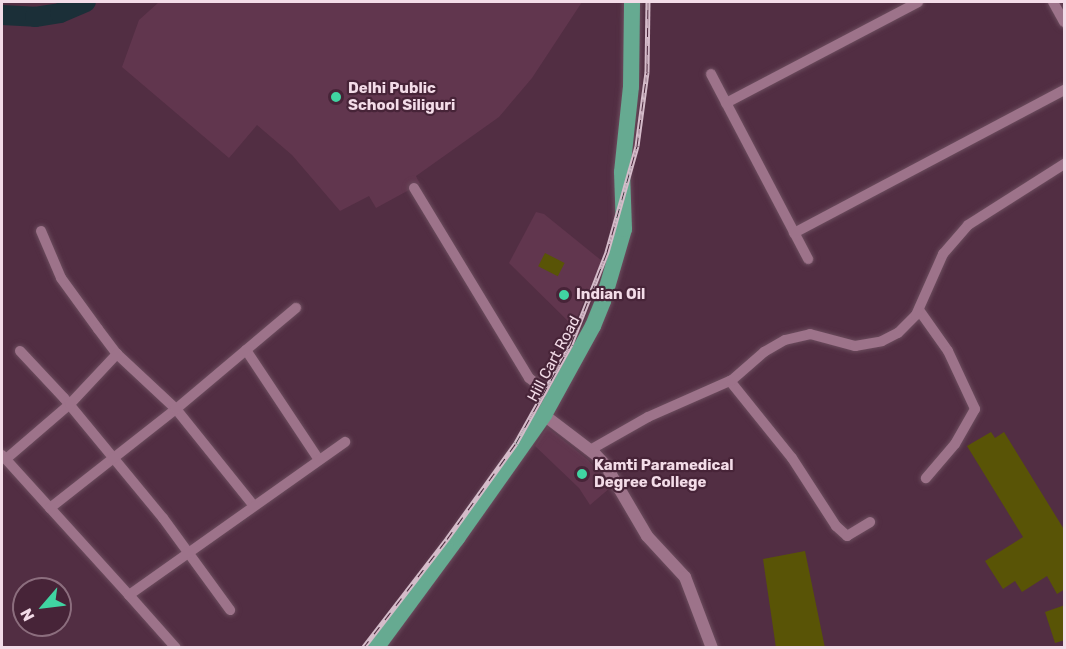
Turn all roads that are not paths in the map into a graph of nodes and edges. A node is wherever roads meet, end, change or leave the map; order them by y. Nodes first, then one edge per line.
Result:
1 (632, 2) edge
2 (918, 2) edge
3 (1059, 6) edge
4 (1065, 22) edge
5 (711, 74) dead end
6 (1065, 90) edge
7 (726, 103) junction
8 (1065, 164) edge
9 (414, 188) dead end
10 (41, 231) dead end
11 (794, 232) junction
12 (808, 259) dead end
13 (296, 308) dead end
14 (919, 310) junction
15 (246, 350) junction
16 (20, 351) dead end
17 (117, 354) junction
18 (729, 381) junction
19 (554, 397) junction
20 (70, 404) junction
21 (176, 409) junction
22 (544, 415) junction
23 (345, 442) dead end
24 (590, 450) junction
25 (4, 457) edge
26 (114, 458) junction
27 (319, 460) junction
28 (926, 478) dead end
29 (254, 506) junction
30 (50, 508) junction
31 (870, 522) dead end
32 (188, 553) junction
33 (129, 595) junction
34 (230, 610) dead end
35 (176, 648) edge
36 (375, 648) edge
37 (712, 648) edge

1 - 19 highway, Hill Cart Road
2 - 7 street
3 - 4 street
5 - 7 street
6 - 11 street
7 - 11 street
8 - 14 street
9 - 19 street
10 - 17 street
11 - 12 street
13 - 15 street
14 - 18 street
14 - 28 street
15 - 21 street
15 - 27 street
16 - 20 street
17 - 20 street
17 - 21 street
18 - 24 street
18 - 31 street
19 - 22 highway, Hill Cart Road
20 - 25 street
20 - 26 street
21 - 26 street
21 - 29 street
22 - 24 street
22 - 36 highway, Hill Cart Road
23 - 27 street
24 - 37 street
25 - 30 street
26 - 30 street
26 - 32 street
27 - 29 street
29 - 32 street
30 - 33 street
32 - 33 street
32 - 34 street
33 - 35 street

